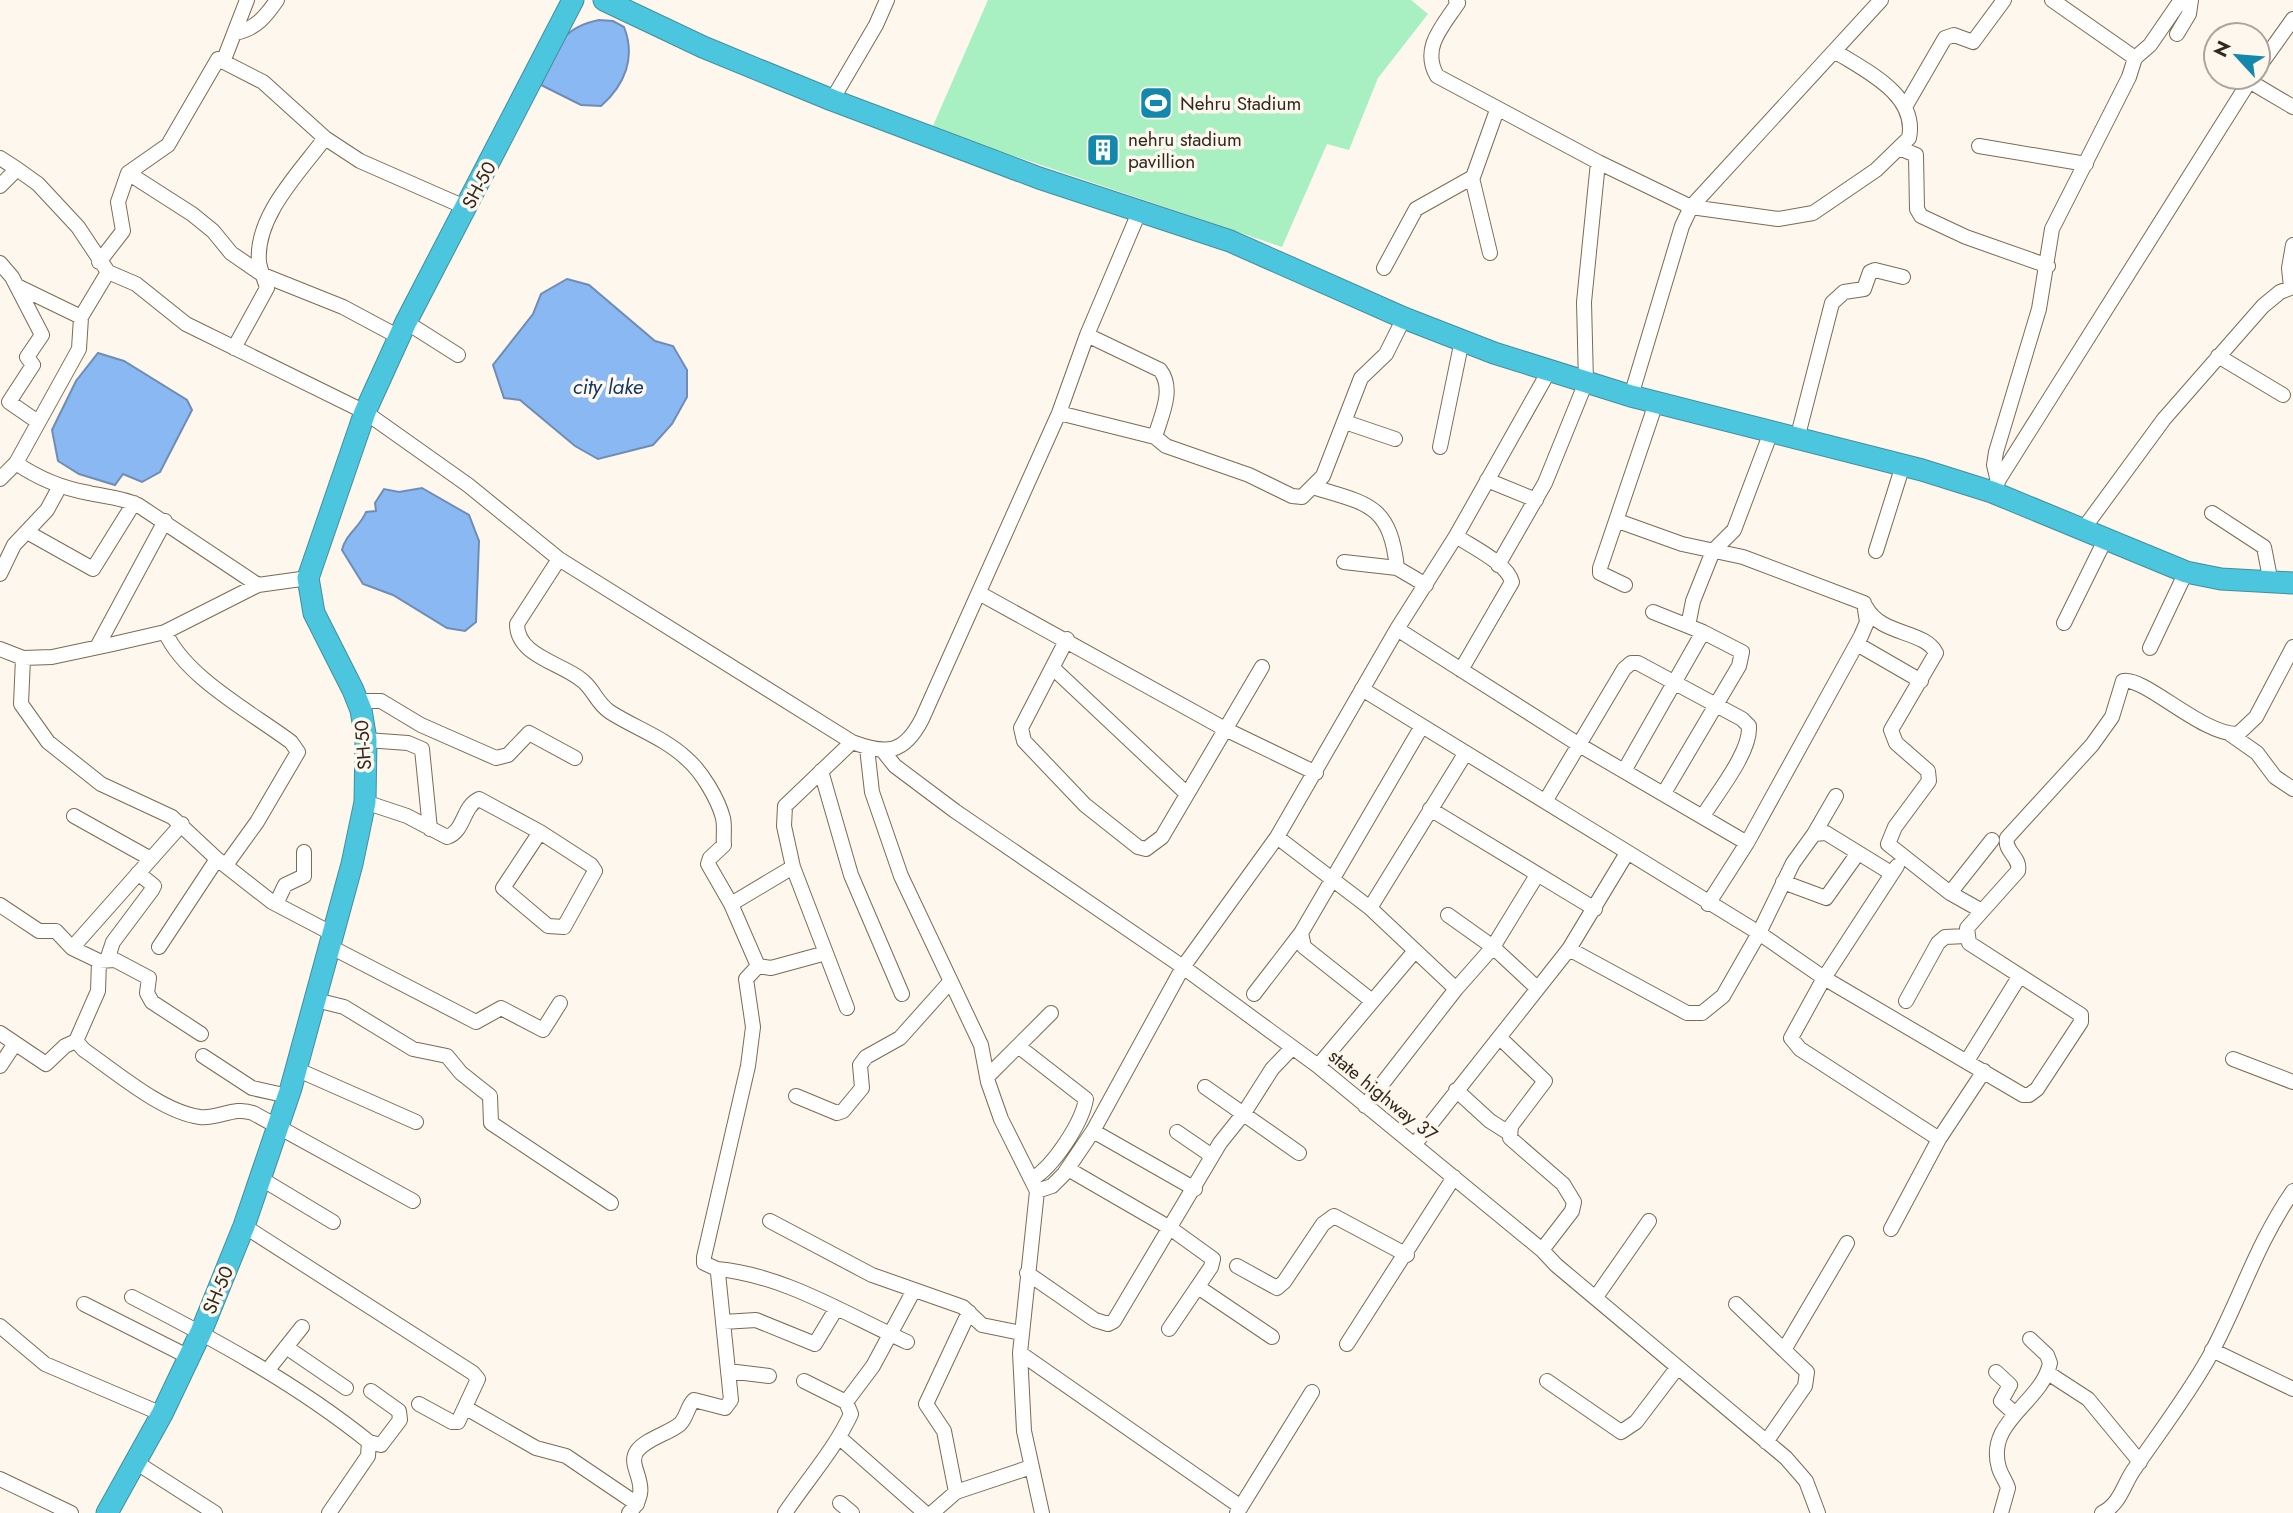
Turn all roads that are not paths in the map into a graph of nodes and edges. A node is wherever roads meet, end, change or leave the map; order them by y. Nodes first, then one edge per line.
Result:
1 (247, 0) edge
2 (278, 0) edge
3 (573, 0) edge
4 (604, 0) edge
5 (887, 0) edge
6 (1881, 0) edge
7 (2004, 0) edge
8 (2181, 0) edge
9 (2191, 0) edge
10 (1458, 1) edge
11 (2058, 1) edge
12 (2293, 19) edge
13 (235, 33) junction
14 (2178, 34) dead end
15 (2287, 40) edge
16 (1836, 52) junction
17 (2272, 54) edge
18 (2135, 58) junction
19 (223, 62) junction
20 (2242, 91) edge
21 (2268, 91) edge
22 (832, 100) junction
23 (1905, 107) junction
24 (2293, 107) edge
25 (1497, 110) junction
26 (325, 138) junction
27 (1979, 146) dead end
28 (1899, 148) junction
29 (0, 158) edge
30 (1598, 162) junction
31 (2086, 164) junction
32 (17, 169) junction
33 (128, 173) junction
34 (1472, 178) junction
35 (0, 186) edge
36 (1691, 207) junction
37 (467, 208) junction
38 (1140, 210) junction
39 (2293, 245) edge
40 (1490, 253) dead end
41 (0, 263) edge
42 (2048, 266) junction
43 (103, 267) junction
44 (1384, 268) dead end
45 (263, 275) junction
46 (1903, 277) dead end
47 (17, 286) junction
48 (2292, 287) edge
49 (81, 317) junction
50 (1404, 318) junction
51 (403, 329) junction
52 (1087, 335) junction
53 (1462, 340) junction
54 (234, 348) junction
55 (458, 355) dead end
56 (2218, 356) junction
57 (1549, 371) junction
58 (1586, 382) junction
59 (2283, 395) dead end
60 (1631, 396) junction
61 (1656, 403) junction
62 (365, 412) junction
63 (1059, 413) junction
64 (38, 422) junction
65 (1345, 422) junction
66 (1771, 432) junction
67 (1155, 438) junction
68 (1395, 439) dead end
69 (1797, 439) junction
70 (1440, 447) dead end
71 (16, 463) junction
72 (1903, 465) junction
73 (0, 479) edge
74 (1487, 480) junction
75 (60, 486) junction
76 (1313, 487) junction
77 (1995, 487) junction
78 (1536, 500) junction
79 (134, 503) junction
80 (2212, 513) dead end
81 (165, 521) junction
82 (1618, 521) junction
83 (2084, 527) junction
84 (27, 532) junction
85 (1456, 537) junction
86 (2106, 538) junction
87 (1713, 551) junction
88 (1876, 551) dead end
89 (559, 559) junction
90 (1344, 562) dead end
91 (1497, 565) junction
92 (1396, 568) junction
93 (2186, 572) junction
94 (0, 573) edge
95 (291, 579) junction
96 (2271, 583) junction
97 (2293, 583) edge
98 (258, 584) junction
99 (1625, 584) dead end
100 (1426, 585) junction
101 (979, 593) junction
102 (1864, 603) junction
103 (1653, 612) dead end
104 (2064, 623) dead end
105 (1688, 626) junction
106 (1397, 629) junction
107 (165, 632) junction
108 (1703, 632) junction
109 (1067, 639) junction
110 (1857, 644) junction
111 (2293, 647) edge
112 (97, 648) junction
113 (2150, 648) dead end
114 (0, 649) edge
115 (23, 658) junction
116 (1262, 667) dead end
117 (1054, 669) junction
118 (1461, 670) junction
119 (1921, 681) junction
120 (1675, 682) junction
121 (1362, 689) junction
122 (357, 701) junction
123 (1716, 707) junction
124 (1422, 726) junction
125 (1225, 729) junction
126 (2230, 734) junction
127 (366, 740) junction
128 (852, 742) junction
129 (1581, 746) junction
130 (867, 748) junction
131 (883, 751) junction
132 (1465, 754) junction
133 (575, 758) dead end
134 (821, 771) junction
135 (1624, 771) junction
136 (1316, 773) junction
137 (2293, 789) edge
138 (1186, 793) junction
139 (1664, 793) junction
140 (1836, 796) dead end
141 (1546, 800) junction
142 (365, 802) junction
143 (1430, 809) junction
144 (74, 816) dead end
145 (1703, 816) junction
146 (182, 824) junction
147 (430, 829) junction
148 (540, 832) junction
149 (1814, 834) junction
150 (1277, 837) junction
151 (1992, 840) dead end
152 (1748, 843) junction
153 (304, 852) dead end
154 (1627, 852) junction
155 (1858, 853) junction
156 (1903, 858) junction
157 (151, 859) junction
158 (222, 862) junction
159 (793, 867) junction
160 (138, 873) junction
161 (1891, 873) junction
162 (1537, 874) junction
163 (1332, 877) junction
164 (1783, 881) junction
165 (1950, 892) junction
166 (276, 904) junction
167 (731, 904) junction
168 (1709, 904) junction
169 (0, 905) edge
170 (1370, 908) junction
171 (1595, 909) junction
172 (1982, 911) junction
173 (1447, 915) dead end
174 (1301, 933) junction
175 (1759, 933) junction
176 (1966, 936) junction
177 (331, 940) junction
178 (159, 947) dead end
179 (1493, 947) junction
180 (72, 948) junction
181 (1569, 949) junction
182 (1414, 952) junction
183 (825, 953) junction
184 (103, 961) junction
185 (758, 966) junction
186 (1183, 967) junction
187 (2019, 977) junction
188 (1824, 978) junction
189 (950, 982) junction
190 (1537, 988) junction
191 (1456, 989) junction
192 (902, 994) dead end
193 (1254, 994) dead end
194 (316, 1000) junction
195 (1372, 1001) junction
196 (1906, 1001) dead end
197 (560, 1003) dead end
198 (847, 1008) dead end
199 (1051, 1013) dead end
200 (0, 1018) edge
201 (0, 1030) edge
202 (201, 1034) dead end
203 (1500, 1038) junction
204 (76, 1041) junction
205 (14, 1045) junction
206 (1018, 1046) junction
207 (1292, 1048) junction
208 (203, 1056) dead end
209 (2233, 1059) dead end
210 (1967, 1061) junction
211 (0, 1066) edge
212 (1318, 1066) junction
213 (296, 1069) junction
214 (1984, 1071) junction
215 (988, 1076) junction
216 (2293, 1082) edge
217 (1205, 1087) dead end
218 (1456, 1090) junction
219 (796, 1096) dead end
220 (288, 1097) junction
221 (1365, 1106) junction
222 (1244, 1113) junction
223 (416, 1122) dead end
224 (277, 1125) junction
225 (1093, 1131) junction
226 (1177, 1132) dead end
227 (1509, 1133) junction
228 (1939, 1139) junction
229 (1415, 1144) junction
230 (1300, 1153) dead end
231 (1212, 1156) junction
232 (1068, 1169) junction
233 (1454, 1177) junction
234 (260, 1178) junction
235 (1034, 1185) junction
236 (1195, 1189) junction
237 (2293, 1191) edge
238 (413, 1201) dead end
239 (611, 1203) dead end
240 (770, 1221) dead end
241 (1649, 1221) dead end
242 (333, 1222) dead end
243 (244, 1226) junction
244 (1170, 1228) junction
245 (1891, 1229) dead end
246 (1847, 1243) dead end
247 (1542, 1250) junction
248 (1407, 1255) junction
249 (1237, 1266) dead end
250 (717, 1269) junction
251 (1027, 1273) junction
252 (1198, 1287) junction
253 (914, 1290) junction
254 (132, 1297) dead end
255 (1596, 1297) junction
256 (84, 1304) dead end
257 (1736, 1304) dead end
258 (836, 1309) junction
259 (969, 1312) junction
260 (723, 1322) junction
261 (0, 1326) edge
262 (302, 1327) dead end
263 (1169, 1329) dead end
264 (201, 1332) junction
265 (1021, 1333) junction
266 (891, 1335) junction
267 (1272, 1337) dead end
268 (2030, 1339) dead end
269 (906, 1342) dead end
270 (1347, 1344) dead end
271 (286, 1347) junction
272 (1784, 1350) junction
273 (2213, 1350) junction
274 (1020, 1353) junction
275 (189, 1357) junction
276 (1677, 1368) junction
277 (267, 1371) junction
278 (728, 1371) junction
279 (1996, 1373) dead end
280 (2048, 1373) junction
281 (769, 1376) dead end
282 (804, 1381) dead end
283 (1547, 1381) dead end
284 (346, 1388) dead end
285 (2293, 1389) edge
286 (371, 1391) dead end
287 (1312, 1392) dead end
288 (846, 1402) junction
289 (419, 1404) dead end
290 (467, 1408) junction
291 (2014, 1413) junction
292 (162, 1414) junction
293 (840, 1438) junction
294 (369, 1442) junction
295 (1766, 1443) junction
296 (2140, 1461) junction
297 (137, 1463) junction
298 (1031, 1467) junction
299 (0, 1479) edge
300 (956, 1492) junction
301 (840, 1503) dead end
302 (633, 1509) edge
303 (2120, 1509) edge
304 (68, 1510) edge
305 (1239, 1510) edge
306 (107, 1513) edge
307 (215, 1513) edge
308 (329, 1513) edge
309 (785, 1513) edge
310 (852, 1513) edge
311 (925, 1513) edge
312 (932, 1513) edge
313 (1042, 1513) edge
314 (1818, 1513) edge
315 (2001, 1513) edge
316 (2102, 1513) edge

1 - 13 street
2 - 13 street
3 - 37 highway, SH-50
4 - 22 highway
5 - 22 street
6 - 16 street
7 - 23 street
8 - 18 street
9 - 14 street
10 - 25 street
11 - 18 street
12 - 15 street
13 - 19 street
15 - 17 street
16 - 23 street
16 - 36 street
18 - 31 street
19 - 26 street
19 - 33 street
20 - 77 street
21 - 24 street
22 - 38 highway
23 - 28 street
25 - 30 street
25 - 34 street
26 - 37 street
26 - 45 street
27 - 31 street
28 - 36 street
28 - 42 street
29 - 32 street
30 - 36 street
30 - 58 street
31 - 42 street
32 - 35 street
32 - 43 street
33 - 43 street
33 - 45 street
34 - 40 street
34 - 44 street
36 - 60 street
37 - 51 highway, SH-50
38 - 50 highway
38 - 52 street
39 - 48 street
41 - 47 street
42 - 77 street
43 - 49 street
43 - 54 street
45 - 51 street
45 - 54 street
46 - 69 street
47 - 49 street
47 - 64 street
48 - 56 street
49 - 64 street
50 - 53 highway
50 - 65 street
51 - 55 street
51 - 62 highway, SH-50
52 - 63 street
52 - 67 street
53 - 57 highway
53 - 70 street
54 - 62 street
56 - 59 street
56 - 83 street
57 - 58 highway
57 - 74 street
58 - 60 highway
58 - 78 street
60 - 61 highway
61 - 66 highway
61 - 82 street
62 - 89 street
62 - 95 highway, SH-50
63 - 67 street
63 - 101 street
64 - 71 street
65 - 68 street
65 - 76 street
66 - 69 highway
66 - 87 street
67 - 76 street
69 - 72 highway
71 - 73 street
71 - 75 street
72 - 77 highway
72 - 88 street
74 - 78 street
74 - 85 street
75 - 79 street
75 - 84 street
76 - 92 street
77 - 83 highway
78 - 91 street
79 - 81 street
79 - 84 street
80 - 96 street
81 - 98 street
81 - 112 street
82 - 87 street
82 - 99 street
83 - 86 highway
84 - 94 street
85 - 91 street
85 - 100 street
86 - 93 highway
86 - 104 street
87 - 102 street
87 - 105 street
89 - 128 street
89 - 167 street
90 - 92 street
91 - 118 street
92 - 100 street
93 - 96 highway
93 - 113 street
95 - 98 street
95 - 122 highway, SH-50
96 - 97 highway
98 - 107 street
100 - 106 street
101 - 109 street
101 - 131 street
102 - 110 street
102 - 119 street
103 - 105 street
105 - 108 street
106 - 118 street
106 - 121 street
107 - 112 street
107 - 158 street
108 - 120 street
108 - 123 street
109 - 117 street
109 - 125 street
110 - 119 street
110 - 152 street
111 - 126 street
112 - 115 street
114 - 115 street
115 - 146 street
116 - 125 street
117 - 138 street
117 - 138 street
118 - 129 street
119 - 156 street
120 - 123 street
120 - 129 street
120 - 135 street
121 - 124 street
121 - 136 street
122 - 127 highway, SH-50
122 - 133 street
123 - 139 street
123 - 145 street
124 - 132 street
124 - 163 street
125 - 136 street
125 - 138 street
126 - 137 street
126 - 172 street
127 - 142 highway, SH-50
127 - 147 street
128 - 130 street
128 - 134 street
129 - 135 street
129 - 141 street
130 - 131 street
130 - 189 street
131 - 186 street, state highway 37
132 - 141 street
132 - 143 street
134 - 159 street
134 - 192 street
135 - 139 street
136 - 150 street
139 - 145 street
140 - 149 street
141 - 154 street
142 - 147 street
142 - 177 highway, SH-50
143 - 162 street
143 - 170 street
144 - 157 street
145 - 152 street
146 - 157 street
146 - 158 street
147 - 148 street
148 - 148 street
149 - 155 street
149 - 164 street
150 - 163 street
150 - 186 street
151 - 165 street
152 - 168 street
153 - 166 street
154 - 168 street
154 - 171 street
155 - 161 street
155 - 164 street
156 - 161 street
156 - 165 street
157 - 160 street
158 - 166 street
158 - 178 street
159 - 167 street
159 - 183 street
160 - 180 street
160 - 184 street
161 - 188 street
162 - 171 street
162 - 179 street
163 - 170 street
163 - 174 street
164 - 175 street
165 - 172 street
166 - 177 street
167 - 185 street
168 - 175 street
169 - 180 street
170 - 182 street
171 - 181 street
172 - 176 street
173 - 179 street
174 - 193 street
174 - 195 street
175 - 181 street
175 - 188 street
176 - 187 street
176 - 196 street
177 - 194 highway, SH-50
177 - 197 street
179 - 190 street
179 - 191 street
180 - 184 street
181 - 190 street
182 - 191 street
182 - 195 street
183 - 185 street
183 - 198 street
184 - 202 street
184 - 204 street
185 - 250 street
186 - 207 street, state highway 37
186 - 225 street
187 - 210 street
187 - 214 street
188 - 210 street
188 - 228 street
189 - 215 street
189 - 219 street
190 - 203 street
191 - 221 street
194 - 213 highway, SH-50
194 - 239 street
195 - 212 street
199 - 206 street
200 - 201 street
201 - 205 street
203 - 218 street
203 - 227 street
204 - 205 street
204 - 224 street
205 - 211 street
206 - 215 street
206 - 235 street
207 - 212 street, state highway 37
207 - 222 street
208 - 220 street
209 - 216 street
210 - 214 street
212 - 221 street, state highway 37
213 - 220 highway, SH-50
213 - 223 street
214 - 228 street
215 - 235 street
217 - 222 street
218 - 227 street
218 - 229 street
220 - 224 highway, SH-50
221 - 229 street, state highway 37
222 - 230 street
222 - 231 street
224 - 234 highway, SH-50
224 - 238 street
225 - 232 street
225 - 236 street
226 - 231 street
227 - 247 street
228 - 245 street
229 - 233 street, state highway 37
231 - 236 street
232 - 235 street
232 - 244 street
233 - 247 street, state highway 37
233 - 248 street
234 - 242 street
234 - 243 highway, SH-50
235 - 251 street
236 - 244 street
237 - 273 street
240 - 253 street
241 - 255 street
243 - 264 highway, SH-50
243 - 290 street
244 - 251 street
244 - 252 street
246 - 272 street
247 - 255 street, state highway 37
248 - 249 street
248 - 270 street
250 - 258 street
250 - 260 street
251 - 265 street
252 - 263 street
252 - 267 street
253 - 259 street
253 - 266 street
254 - 264 street
255 - 276 street, state highway 37
256 - 275 street
257 - 272 street
258 - 260 street
258 - 266 street
259 - 265 street
259 - 300 street
260 - 278 street
261 - 292 street
262 - 271 street
264 - 275 highway, SH-50
264 - 277 street
265 - 274 street
266 - 269 street
266 - 288 street
268 - 280 street
271 - 277 street
271 - 284 street
272 - 295 street
273 - 285 street
273 - 296 street
274 - 298 street
274 - 305 street
275 - 292 highway, SH-50
276 - 283 street
276 - 295 street, state highway 37
277 - 294 street
278 - 281 street
278 - 302 street
279 - 291 street
280 - 291 street
280 - 296 street
282 - 288 street
286 - 294 street
287 - 305 street
288 - 293 street
289 - 290 street
290 - 302 street
291 - 315 street
292 - 297 highway, SH-50
293 - 309 street
293 - 311 street
294 - 308 street
295 - 314 street, state highway 37
296 - 303 street
297 - 306 highway, SH-50
297 - 307 street
298 - 300 street
298 - 313 street
299 - 304 street
300 - 312 street
301 - 310 street
303 - 316 street

